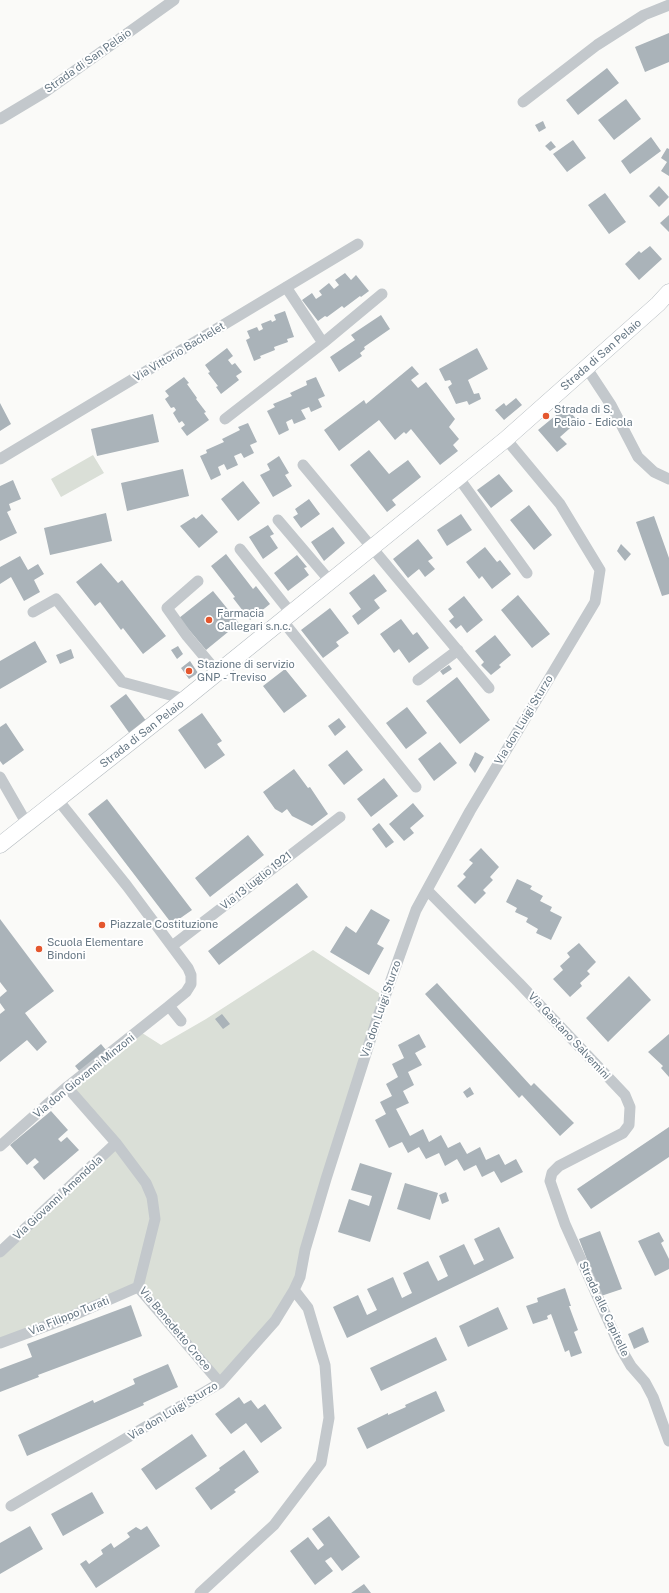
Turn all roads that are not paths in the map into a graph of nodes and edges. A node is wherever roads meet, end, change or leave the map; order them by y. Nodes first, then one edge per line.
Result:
1 (174, 0) edge
2 (669, 5) edge
3 (522, 102) dead end
4 (0, 119) edge
5 (358, 244) dead end
6 (286, 287) junction
7 (669, 292) edge
8 (382, 294) dead end
9 (323, 343) junction
10 (586, 368) junction
11 (225, 419) dead end
12 (506, 439) junction
13 (0, 459) edge
14 (303, 465) dead end
15 (458, 477) junction
16 (669, 479) edge
17 (278, 520) dead end
18 (372, 547) junction
19 (240, 549) dead end
20 (527, 573) dead end
21 (198, 581) dead end
22 (330, 581) junction
23 (33, 612) dead end
24 (286, 616) junction
25 (458, 650) junction
26 (218, 673) junction
27 (418, 680) dead end
28 (490, 688) dead end
29 (185, 700) junction
30 (0, 777) edge
31 (416, 787) dead end
32 (58, 800) junction
33 (340, 817) dead end
34 (27, 824) junction
35 (0, 845) edge
36 (427, 890) junction
37 (172, 946) junction
38 (169, 1006) junction
39 (181, 1021) dead end
40 (66, 1087) junction
41 (116, 1144) junction
42 (0, 1146) edge
43 (552, 1173) joint
44 (0, 1252) edge
45 (138, 1287) junction
46 (294, 1290) junction
47 (0, 1343) edge
48 (220, 1383) junction
49 (669, 1441) edge
50 (11, 1506) dead end
51 (200, 1593) edge

1 - 4 street, Strada di San Pelaio
2 - 3 street
5 - 6 street, Via Vittorio Bachelet
6 - 9 street
6 - 13 street, Via Vittorio Bachelet
7 - 10 main road, Strada di San Pelaio
8 - 9 street
9 - 11 street
10 - 12 main road, Strada di San Pelaio
10 - 16 street
12 - 15 main road, Strada di San Pelaio
12 - 36 street, Via don Luigi Sturzo
14 - 18 street
15 - 18 main road, Strada di San Pelaio
15 - 20 street
17 - 22 street
18 - 22 main road, Strada di San Pelaio
18 - 25 street
19 - 24 street
21 - 26 street
22 - 24 main road, Strada di San Pelaio
23 - 29 street
24 - 26 main road, Strada di San Pelaio
24 - 31 street
25 - 27 street
25 - 28 street
26 - 29 main road, Strada di San Pelaio
29 - 32 main road, Strada di San Pelaio
30 - 34 street
32 - 34 main road, Strada di San Pelaio
32 - 37 street
33 - 37 street, Via 13 luglio 1921
34 - 35 main road, Strada di San Pelaio
36 - 43 street, Via Gaetano Salvemini
36 - 46 street, Via don Luigi Sturzo
37 - 38 street
38 - 39 street
38 - 40 street, Via don Giovanni Minzoni
40 - 41 street, Via Benedetto Croce
40 - 42 street, Via don Giovanni Minzoni
41 - 44 street, Via Giovanni Amendola
41 - 45 street, Via Benedetto Croce
43 - 49 street, Strada alle Capitelle
45 - 47 street, Via Filippo Turati
45 - 48 street, Via Benedetto Croce
46 - 48 street, Via don Luigi Sturzo
46 - 51 street
48 - 50 street, Via don Luigi Sturzo

